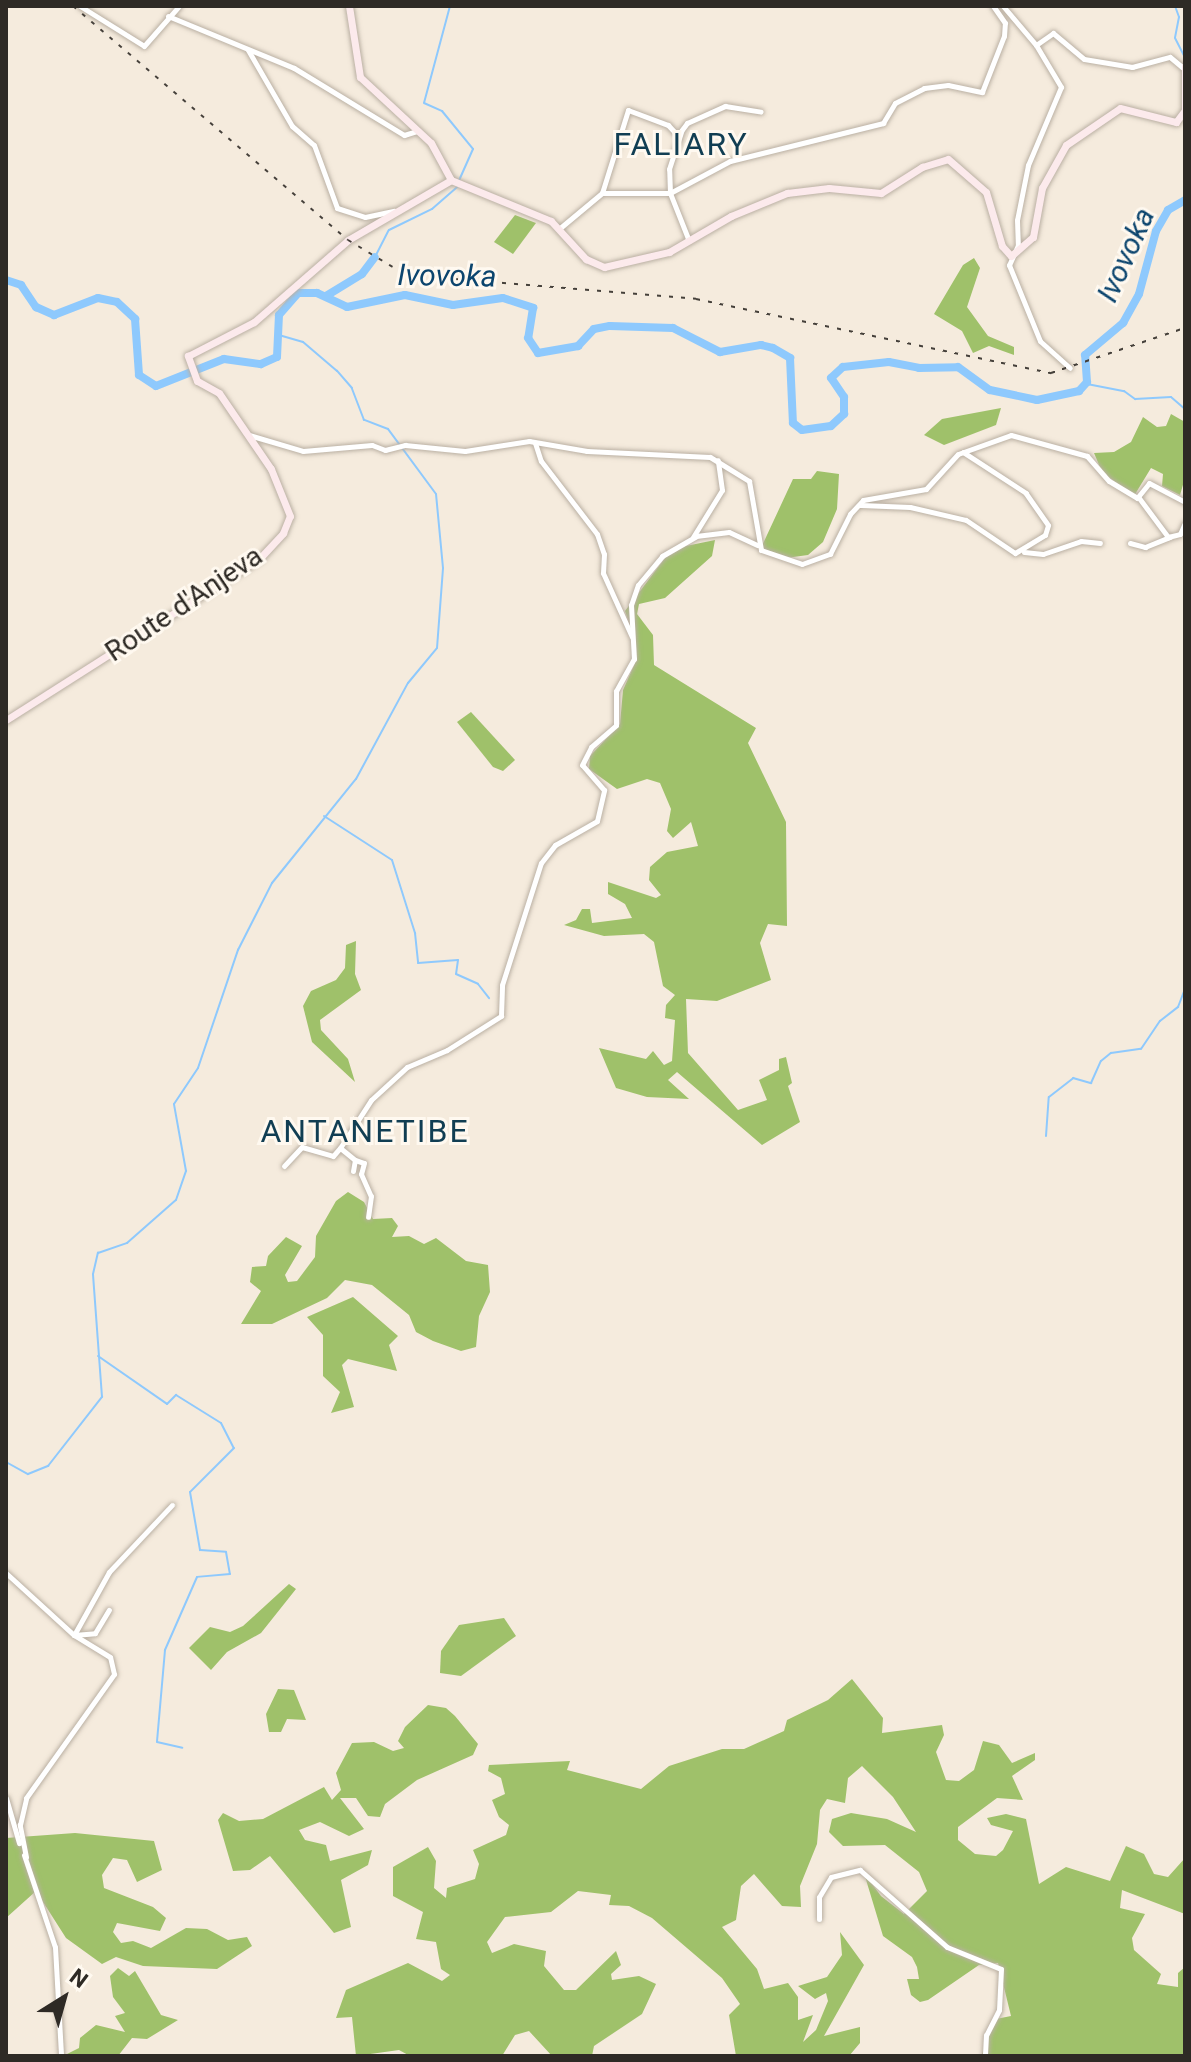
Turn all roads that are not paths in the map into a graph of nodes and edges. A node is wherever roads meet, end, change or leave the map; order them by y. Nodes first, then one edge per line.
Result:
1 (80, 6) edge
2 (179, 6) edge
3 (349, 6) edge
4 (993, 6) edge
5 (1003, 6) edge
6 (168, 16) junction
7 (1036, 45) junction
8 (247, 49) junction
9 (1184, 66) edge
10 (761, 112) dead end
11 (417, 131) junction
12 (679, 138) junction
13 (444, 169) junction
14 (455, 183) junction
15 (436, 187) junction
16 (602, 193) junction
17 (670, 193) junction
18 (410, 205) junction
19 (560, 228) junction
20 (689, 241) junction
21 (1011, 256) junction
22 (1070, 368) dead end
23 (249, 435) junction
24 (535, 442) junction
25 (963, 452) junction
26 (718, 460) junction
27 (1139, 498) junction
28 (1185, 502) edge
29 (856, 507) junction
30 (1185, 523) edge
31 (1171, 537) junction
32 (692, 538) junction
33 (1100, 543) dead end
34 (1130, 543) dead end
35 (758, 545) junction
36 (1023, 552) junction
37 (635, 646) junction
38 (6, 720) edge
39 (340, 1148) junction
40 (355, 1160) junction
41 (284, 1166) dead end
42 (353, 1171) dead end
43 (368, 1217) dead end
44 (172, 1505) dead end
45 (6, 1573) edge
46 (109, 1610) dead end
47 (74, 1635) junction
48 (6, 1798) edge
49 (26, 1857) junction
50 (819, 1919) dead end
51 (61, 2056) edge
52 (985, 2056) edge

1 - 6 street
2 - 6 street
3 - 11 street
4 - 17 street
5 - 7 street
6 - 8 street
7 - 9 street
7 - 21 street
8 - 11 street
8 - 18 street
9 - 21 street
10 - 12 street
11 - 13 street
12 - 16 street
12 - 17 street
13 - 14 street
13 - 15 street
14 - 15 street
14 - 19 street
15 - 18 street
16 - 17 street
16 - 19 street
17 - 20 street
18 - 23 street, Route d'Anjeva
19 - 20 street
20 - 21 street
21 - 22 street
23 - 24 street
23 - 38 street, Route d'Anjeva
24 - 26 street
24 - 37 street
25 - 27 street
25 - 29 street
25 - 36 street
26 - 32 street
26 - 35 street
27 - 28 street
27 - 31 street
29 - 35 street
29 - 36 street
30 - 31 street
31 - 34 street
32 - 35 street
32 - 37 street
33 - 36 street
37 - 39 street
39 - 40 street
39 - 41 street
40 - 42 street
40 - 43 street
44 - 47 street
45 - 47 street
46 - 47 street
47 - 49 street
48 - 49 street
49 - 51 street
50 - 52 street

